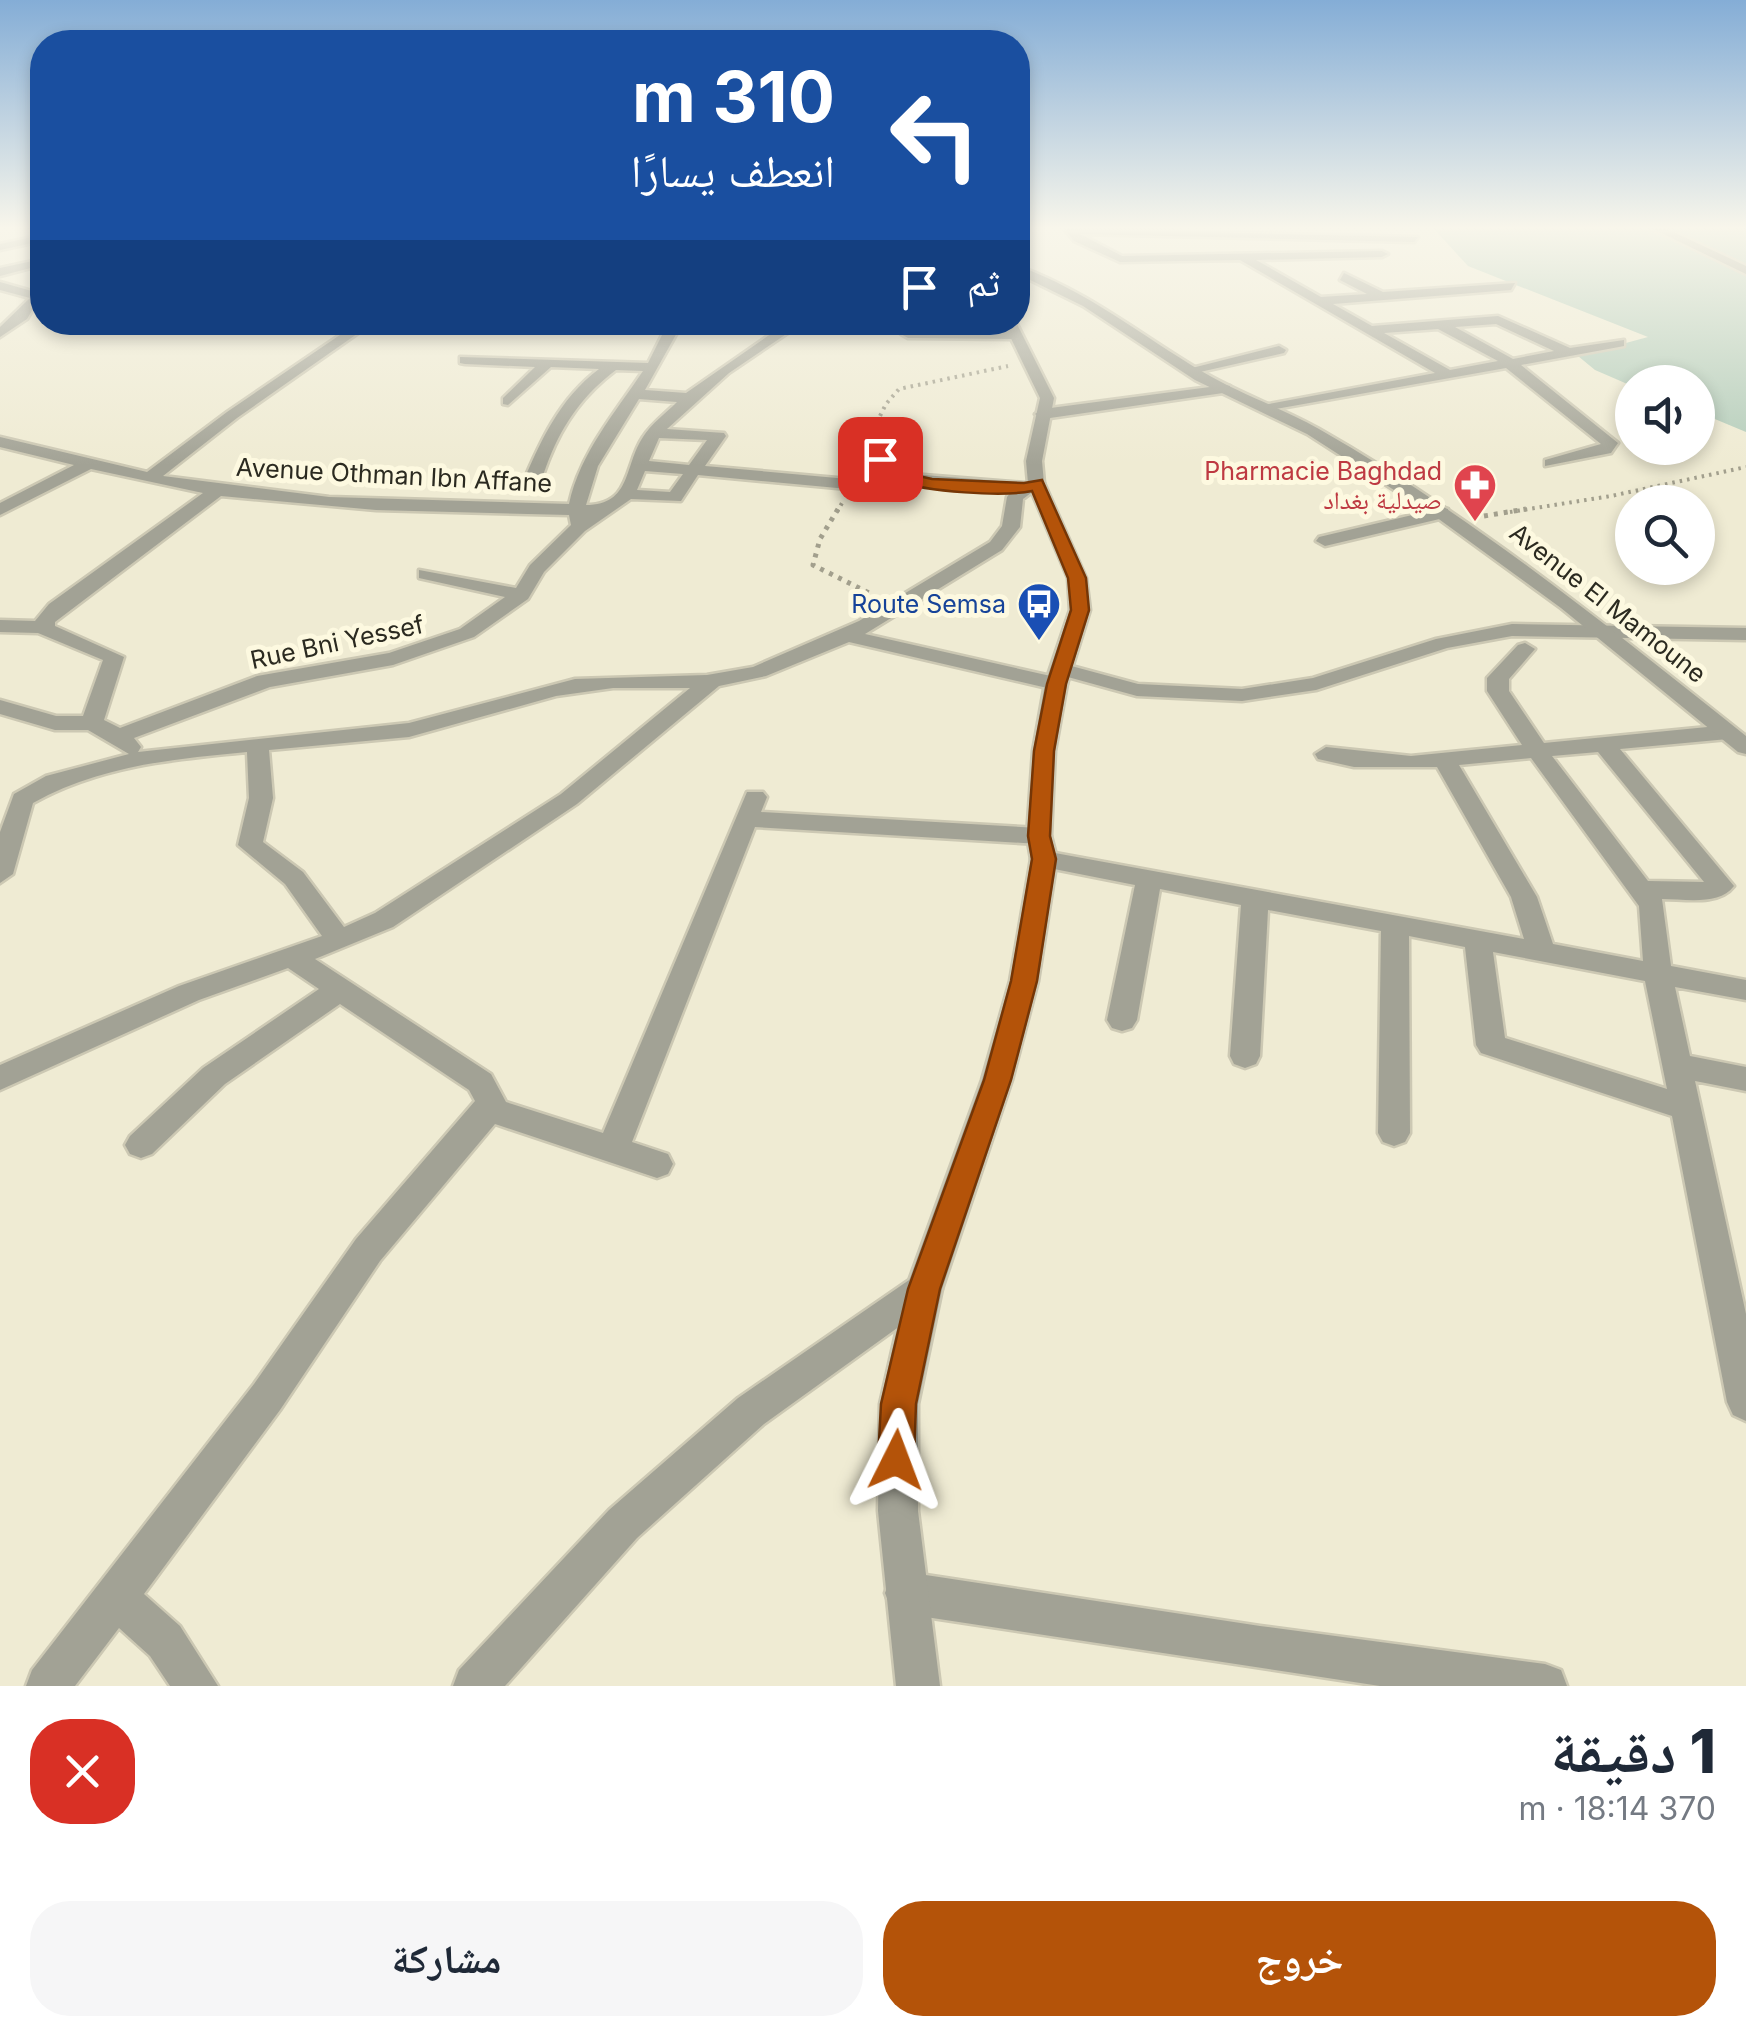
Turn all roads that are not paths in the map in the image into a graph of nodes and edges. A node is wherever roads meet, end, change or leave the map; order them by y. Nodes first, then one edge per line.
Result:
1 (30, 308) edge
2 (1094, 308) edge
3 (1332, 308) edge
4 (1405, 308) edge
5 (1438, 324) junction
6 (1370, 330) junction
7 (0, 334) edge
8 (349, 335) edge
9 (666, 335) edge
10 (778, 335) edge
11 (1016, 335) edge
12 (1619, 342) dead end
13 (1279, 350) dead end
14 (1568, 352) junction
15 (465, 360) dead end
16 (1510, 363) junction
17 (546, 364) junction
18 (612, 366) junction
19 (653, 367) junction
20 (1191, 370) junction
21 (1447, 374) junction
22 (1225, 389) junction
23 (636, 394) junction
24 (689, 398) junction
25 (508, 400) dead end
26 (1269, 408) junction
27 (1042, 414) junction
28 (654, 434) junction
29 (0, 442) edge
30 (863, 451) dead end
31 (1551, 462) dead end
32 (90, 463) junction
33 (637, 465) junction
34 (694, 468) junction
35 (150, 478) junction
36 (848, 484) dead end
37 (1031, 486) junction
38 (529, 487) dead end
39 (217, 490) junction
40 (626, 494) junction
41 (0, 510) edge
42 (1447, 516) junction
43 (577, 518) junction
44 (1325, 541) dead end
45 (426, 574) dead end
46 (522, 595) junction
47 (0, 626) edge
48 (44, 626) junction
49 (1603, 632) junction
50 (1746, 634) edge
51 (844, 635) junction
52 (1525, 649) dead end
53 (1060, 677) junction
54 (712, 681) junction
55 (0, 707) edge
56 (92, 723) junction
57 (119, 736) junction
58 (1740, 740) edge
59 (257, 745) junction
60 (1605, 746) junction
61 (1536, 752) junction
62 (1326, 754) dead end
63 (1444, 759) junction
64 (137, 760) junction
65 (9, 806) edge
66 (1042, 847) junction
67 (0, 874) edge
68 (1149, 879) junction
69 (1643, 890) junction
70 (1255, 900) junction
71 (1396, 926) junction
72 (339, 940) junction
73 (1478, 942) junction
74 (1542, 952) junction
75 (288, 955) junction
76 (1658, 975) junction
77 (338, 990) junction
78 (1746, 990) edge
79 (1122, 1020) dead end
80 (1245, 1056) dead end
81 (1676, 1065) junction
82 (0, 1078) edge
83 (1746, 1079) edge
84 (1686, 1108) junction
85 (489, 1109) junction
86 (1394, 1133) dead end
87 (141, 1145) dead end
88 (612, 1149) junction
89 (657, 1164) dead end
90 (924, 1289) junction
91 (1746, 1402) edge
92 (906, 1592) junction
93 (116, 1598) junction
94 (48, 1686) edge
95 (196, 1686) edge
96 (475, 1686) edge
97 (918, 1686) edge
98 (1545, 1686) edge

1 - 7 street
2 - 20 street, Avenue El Mamoune
3 - 6 street
4 - 5 street
5 - 6 street
5 - 14 street
5 - 16 street
6 - 21 street
8 - 35 street
9 - 19 street
10 - 24 street, Rue Bni Yessef
11 - 27 street
12 - 14 street
13 - 20 street
14 - 16 street
15 - 17 street
16 - 21 street
16 - 31 street
17 - 18 street
17 - 25 street
18 - 19 street
18 - 38 street
19 - 23 street
20 - 22 street, Avenue El Mamoune
21 - 26 street
22 - 26 street, Avenue El Mamoune
22 - 27 street
23 - 24 street
23 - 43 street
24 - 28 street, Rue Bni Yessef
26 - 42 street, Avenue El Mamoune
27 - 37 street
28 - 33 street, Rue Bni Yessef
28 - 34 street
29 - 32 street, Avenue Othman Ibn Affane
30 - 37 street
32 - 35 street, Avenue Othman Ibn Affane
32 - 41 street
33 - 34 street
33 - 40 street, Rue Bni Yessef
34 - 36 street
34 - 40 street
35 - 39 street, Avenue Othman Ibn Affane
37 - 51 street
37 - 53 street
39 - 43 street, Avenue Othman Ibn Affane
39 - 48 street
40 - 43 street, Rue Bni Yessef
42 - 44 street
42 - 49 street, Avenue El Mamoune
43 - 46 street, Rue Bni Yessef
45 - 46 street
46 - 57 street, Rue Bni Yessef
47 - 48 street
48 - 56 street
49 - 50 street
49 - 53 street
49 - 58 street, Avenue El Mamoune
51 - 53 street
51 - 54 street
52 - 61 street
53 - 66 street
54 - 59 street
54 - 72 street
55 - 56 street
56 - 57 street
57 - 64 street
58 - 60 street
59 - 64 street
59 - 72 street
60 - 61 street
60 - 69 street
61 - 63 street
61 - 69 street
62 - 63 street
63 - 74 street
64 - 65 street
65 - 67 street
66 - 68 street
66 - 88 street
66 - 90 street
68 - 70 street
68 - 79 street
69 - 76 street
70 - 71 street
70 - 80 street
71 - 73 street
71 - 86 street
72 - 75 street
73 - 74 street
73 - 84 street
74 - 76 street
75 - 77 street
75 - 82 street
76 - 78 street
76 - 81 street
77 - 85 street
77 - 87 street
81 - 83 street
81 - 84 street
84 - 91 street
85 - 88 street
85 - 93 street
88 - 89 street
90 - 92 street
90 - 96 street
92 - 97 street
92 - 98 street
93 - 94 street
93 - 95 street

